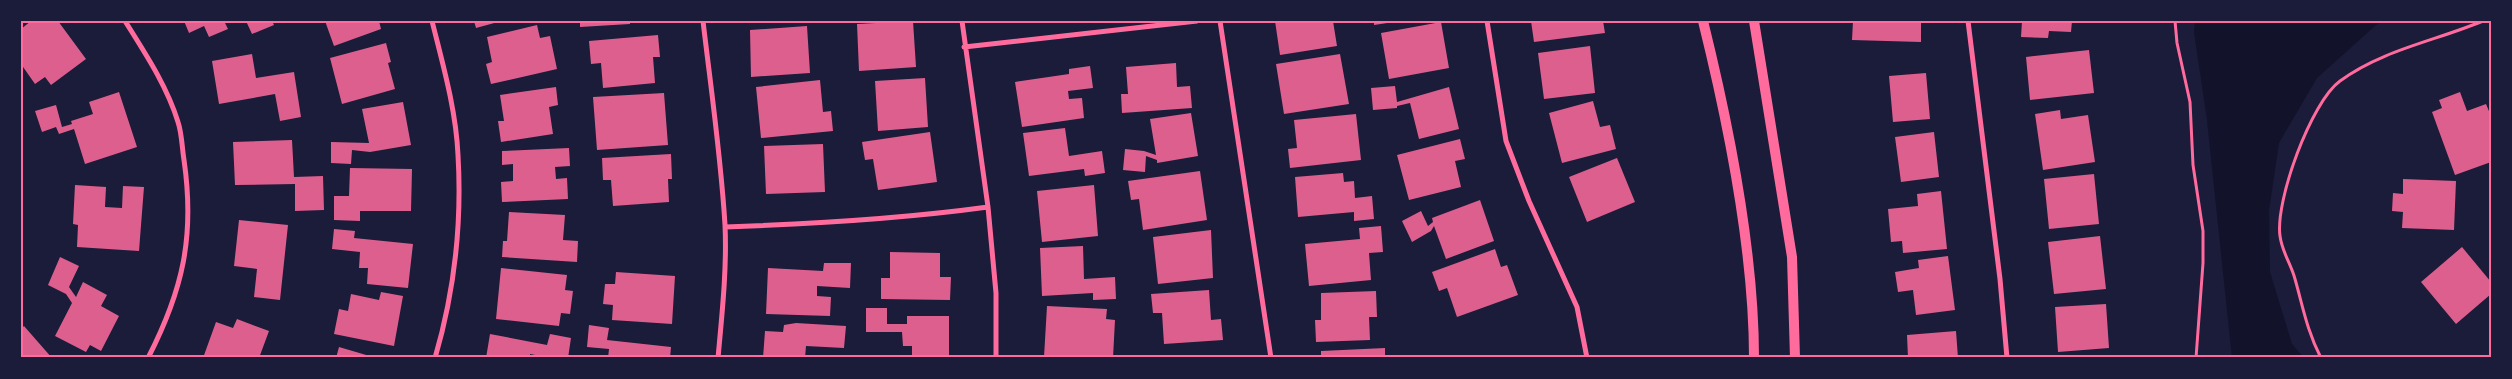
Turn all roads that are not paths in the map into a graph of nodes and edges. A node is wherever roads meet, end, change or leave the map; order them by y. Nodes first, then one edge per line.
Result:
1 (125, 21) edge
2 (432, 21) edge
3 (703, 21) edge
4 (962, 21) edge
5 (1197, 21) edge
6 (1220, 21) edge
7 (1487, 21) edge
8 (1703, 21) edge
9 (1754, 21) edge
10 (1968, 21) edge
11 (964, 47) junction
12 (988, 207) junction
13 (725, 227) junction
14 (148, 358) edge
15 (435, 358) edge
16 (718, 358) edge
17 (996, 358) edge
18 (1271, 358) edge
19 (1587, 358) edge
20 (1754, 358) edge
21 (1795, 358) edge
22 (2007, 358) edge

1 - 14 street
2 - 15 street
3 - 13 street
4 - 11 street
5 - 11 street
6 - 18 street
7 - 19 street
8 - 20 main road
9 - 21 main road
10 - 22 street
11 - 12 street
12 - 13 street
12 - 17 street
13 - 16 street

